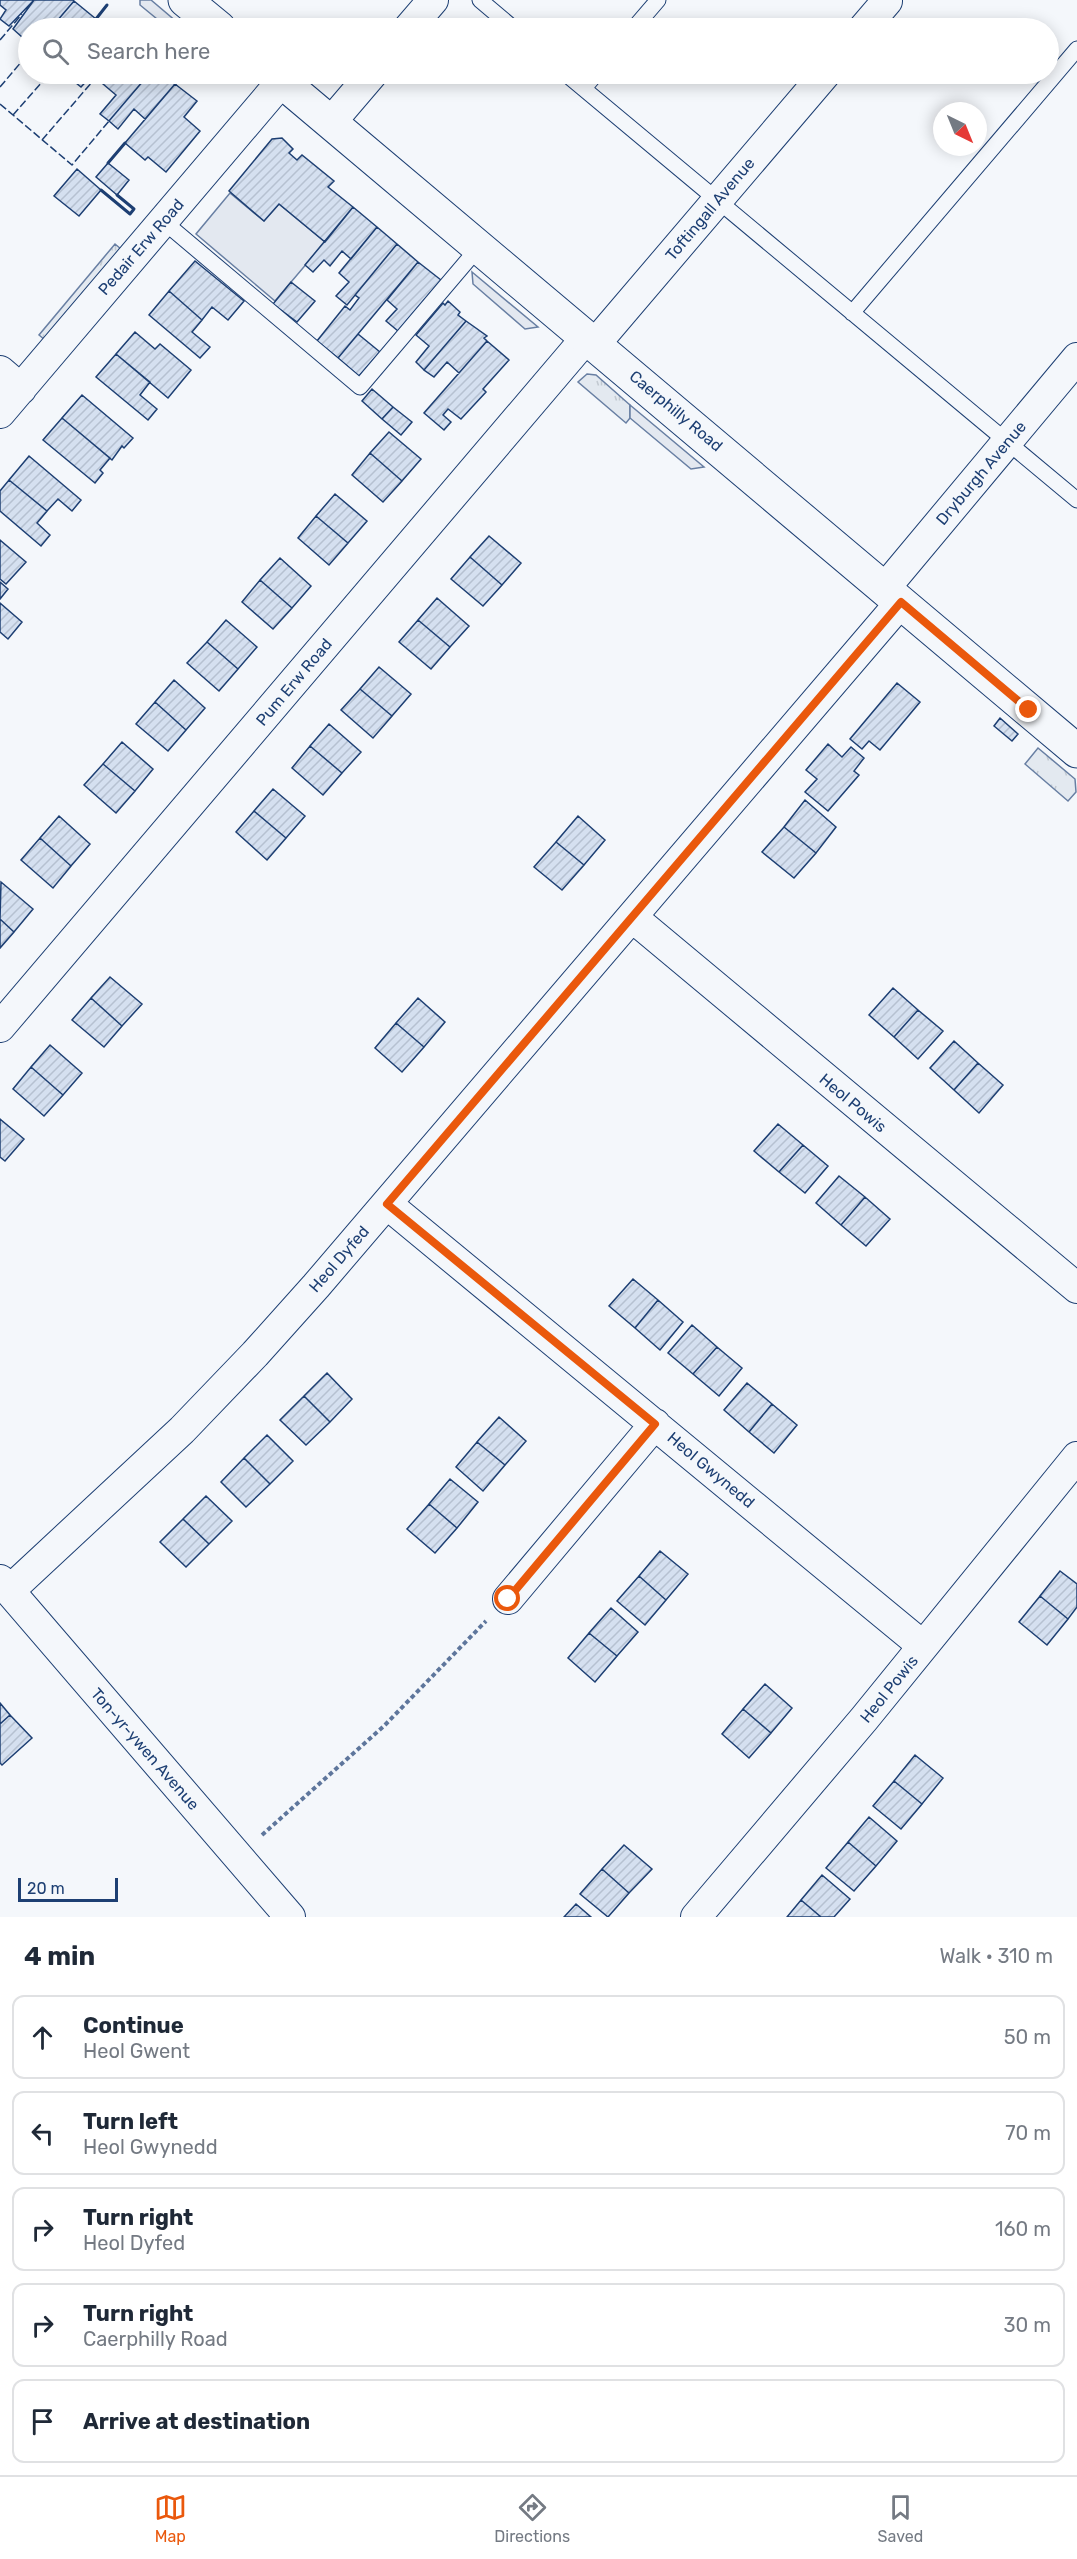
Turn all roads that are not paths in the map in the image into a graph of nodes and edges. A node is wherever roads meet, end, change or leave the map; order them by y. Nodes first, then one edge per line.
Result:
1 (433, 0) edge
2 (480, 0) edge
3 (658, 0) edge
4 (887, 0) edge
5 (418, 18) edge
6 (501, 18) edge
7 (643, 18) edge
8 (872, 18) edge
9 (1077, 49) edge
10 (1059, 70) edge
11 (272, 84) edge
12 (285, 84) edge
13 (363, 84) edge
14 (579, 84) edge
15 (587, 84) edge
16 (817, 84) edge
17 (1047, 84) edge
18 (584, 88) junction
19 (331, 122) junction
20 (718, 200) junction
21 (164, 221) junction
22 (479, 247) junction
23 (852, 313) junction
24 (591, 341) junction
25 (1077, 358) edge
26 (10, 380) edge
27 (0, 413) edge
28 (1007, 441) junction
29 (1077, 500) edge
30 (893, 595) junction
31 (1077, 751) edge
32 (632, 917) junction
33 (0, 1028) edge
34 (387, 1204) junction
35 (1077, 1288) edge
36 (655, 1424) junction
37 (1077, 1457) edge
38 (5, 1586) edge
39 (508, 1599) road end
40 (923, 1646) junction
41 (290, 1917) edge
42 (696, 1917) edge

1 - 5 street
2 - 6 lane
3 - 7 lane
4 - 8 street
9 - 10 lane
11 - 21 street, Pedair Erw Road
12 - 19 main road, Caerphilly Road
13 - 19 street
14 - 18 lane
15 - 18 lane
16 - 20 street, Toftingall Avenue
17 - 23 lane
18 - 20 lane
19 - 22 main road, Caerphilly Road
20 - 23 lane
20 - 24 street, Toftingall Avenue
21 - 22 lane
21 - 26 street, Pedair Erw Road
22 - 24 main road, Caerphilly Road
23 - 28 lane
24 - 30 main road, Caerphilly Road
24 - 33 street, Pum Erw Road
25 - 28 street, Dryburgh Avenue
26 - 27 street, Pedair Erw Road
28 - 29 lane
28 - 30 street, Dryburgh Avenue
30 - 31 main road, Caerphilly Road
30 - 32 street, Heol Dyfed
32 - 34 street, Heol Dyfed
32 - 35 street, Heol Powis
34 - 36 street, Heol Gwynedd
34 - 38 street, Heol Dyfed
36 - 39 street
36 - 40 street, Heol Gwynedd
37 - 40 street, Heol Powis
38 - 41 street, Ton-yr-ywen Avenue
40 - 42 street, Heol Powis

